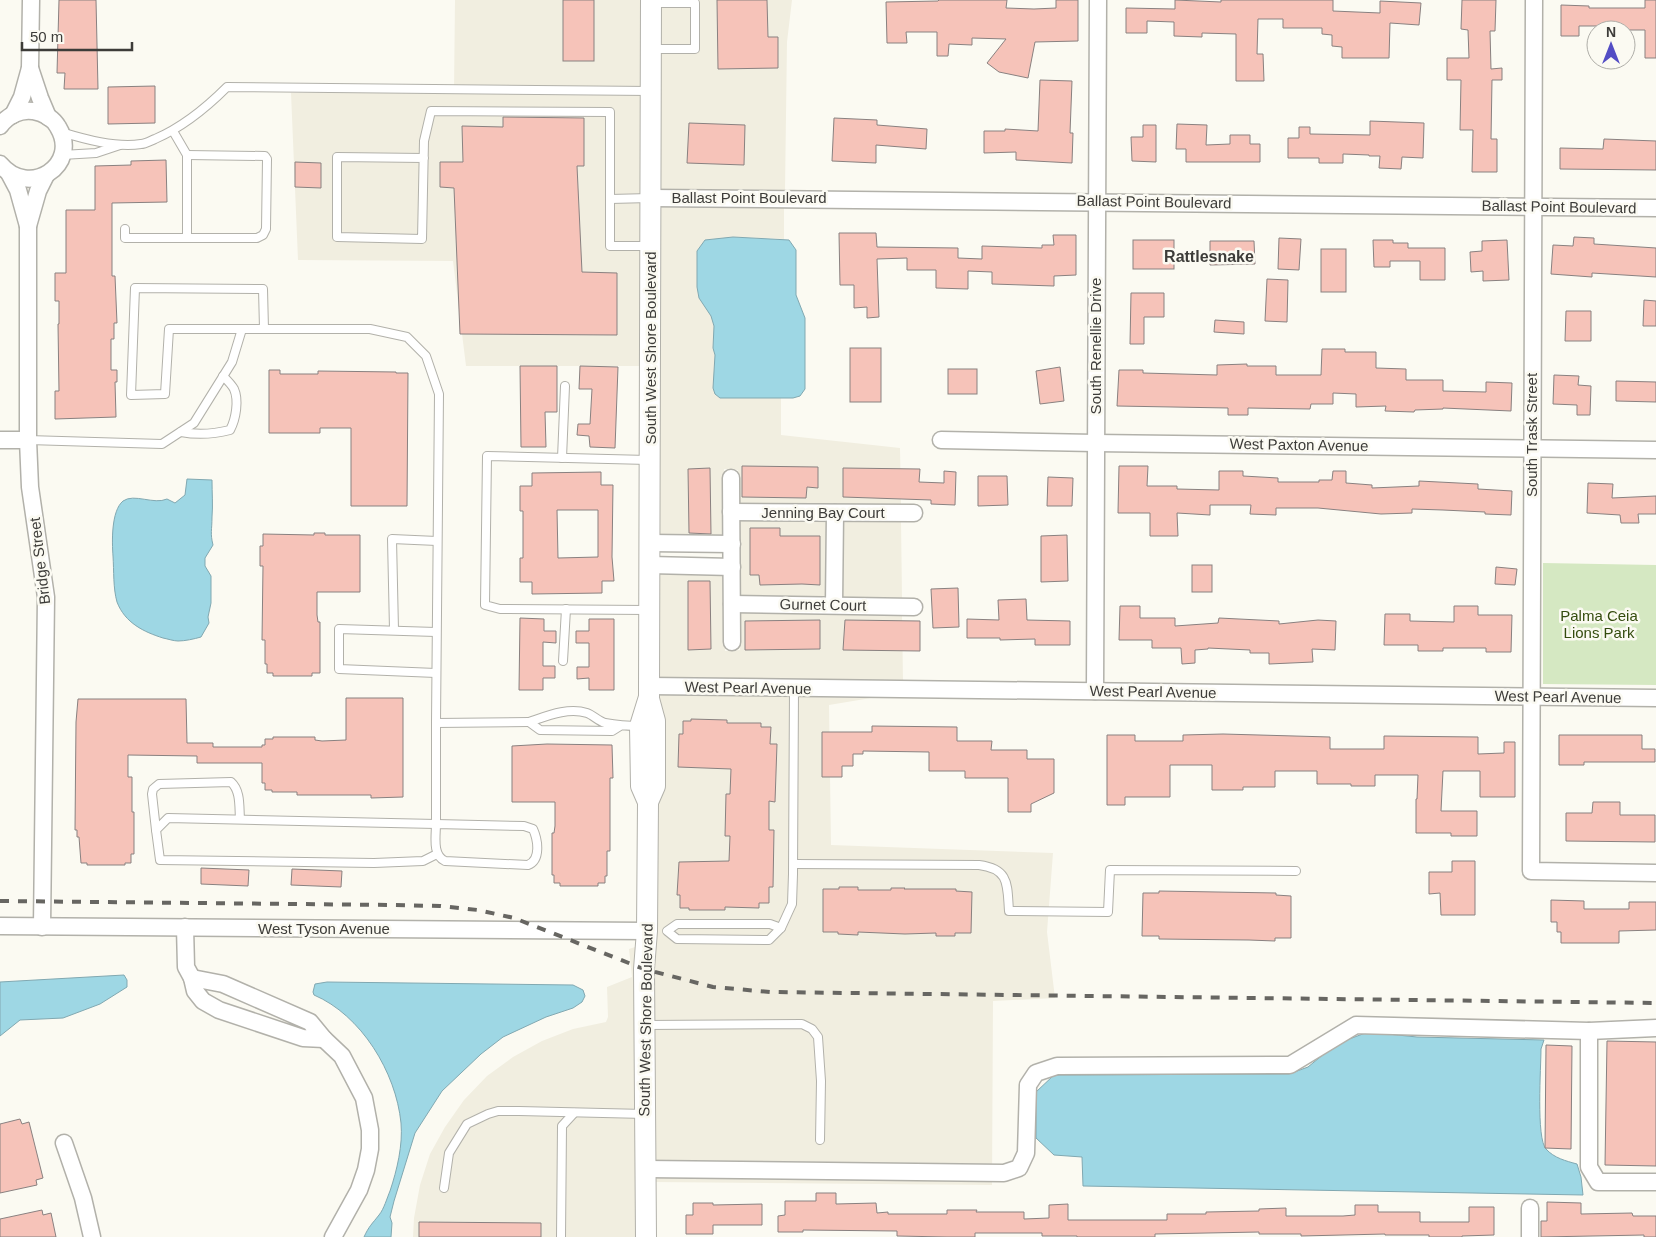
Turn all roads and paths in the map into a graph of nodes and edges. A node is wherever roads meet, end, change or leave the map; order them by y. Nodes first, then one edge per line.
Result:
1 (31, 0) edge
2 (1098, 0) edge
3 (1534, 0) edge
4 (651, 1) edge
5 (651, 49) junction
6 (30, 68) junction
7 (651, 91) junction
8 (13, 115) junction
9 (48, 116) junction
10 (0, 126) edge
11 (173, 131) junction
12 (61, 132) junction
13 (122, 145) junction
14 (62, 155) junction
15 (187, 155) junction
16 (424, 158) junction
17 (4, 168) edge
18 (46, 175) junction
19 (651, 198) junction
20 (610, 199) junction
21 (1097, 201) junction
22 (1533, 207) junction
23 (1656, 208) edge
24 (28, 226) junction
25 (125, 229) dead end
26 (187, 238) junction
27 (651, 246) junction
28 (242, 329) junction
29 (264, 329) junction
30 (224, 376) junction
31 (565, 386) dead end
32 (181, 432) junction
33 (0, 440) edge
34 (28, 440) junction
35 (941, 440) dead end
36 (1095, 443) junction
37 (1532, 448) junction
38 (1656, 450) edge
39 (562, 458) junction
40 (650, 460) junction
41 (731, 478) dead end
42 (731, 512) junction
43 (835, 513) junction
44 (914, 513) dead end
45 (437, 541) junction
46 (650, 543) junction
47 (732, 544) junction
48 (650, 566) junction
49 (732, 567) junction
50 (732, 604) junction
51 (834, 606) junction
52 (914, 607) dead end
53 (566, 609) junction
54 (649, 610) junction
55 (394, 630) junction
56 (436, 632) junction
57 (732, 642) dead end
58 (563, 661) dead end
59 (436, 672) junction
60 (794, 689) junction
61 (649, 691) junction
62 (1095, 691) junction
63 (1531, 697) junction
64 (1656, 698) edge
65 (529, 722) junction
66 (436, 723) junction
67 (620, 726) junction
68 (640, 726) junction
69 (648, 802) junction
70 (240, 819) junction
71 (436, 824) junction
72 (156, 830) junction
73 (437, 854) junction
74 (794, 864) junction
75 (1296, 870) dead end
76 (1656, 873) edge
77 (0, 926) edge
78 (42, 927) junction
79 (185, 927) junction
80 (781, 928) junction
81 (657, 931) junction
82 (192, 978) junction
83 (242, 992) junction
84 (232, 1014) junction
85 (644, 1025) junction
86 (1656, 1028) edge
87 (1589, 1031) junction
88 (324, 1039) junction
89 (574, 1113) junction
90 (645, 1114) junction
91 (820, 1140) dead end
92 (64, 1144) dead end
93 (646, 1169) junction
94 (1656, 1182) edge
95 (444, 1188) dead end
96 (1530, 1208) dead end
97 (92, 1237) edge
98 (333, 1237) edge
99 (561, 1237) edge
100 (646, 1237) edge
101 (1530, 1237) edge

1 - 6 street
2 - 21 street, South Renellie Drive
3 - 22 street, South Trask Street
4 - 5 street, South West Shore Boulevard
4 - 5 lane
5 - 7 street, South West Shore Boulevard
6 - 8 street
6 - 9 street
7 - 11 lane
7 - 19 street, South West Shore Boulevard
8 - 9 street
8 - 10 street
9 - 12 street
11 - 13 lane
11 - 15 lane
12 - 13 lane
12 - 14 street
13 - 14 lane
14 - 18 street, Bridge Street
15 - 26 lane
15 - 26 lane
16 - 16 lane
16 - 20 lane
17 - 18 street
17 - 24 street, Bridge Street
18 - 24 street, Bridge Street
19 - 20 lane
19 - 21 street, Ballast Point Boulevard
19 - 27 street, South West Shore Boulevard
20 - 27 lane
21 - 22 street, Ballast Point Boulevard
21 - 36 street, South Renellie Drive
22 - 23 street, Ballast Point Boulevard
22 - 37 street, South Trask Street
24 - 34 street, Bridge Street
25 - 26 lane
27 - 40 street, South West Shore Boulevard
28 - 29 lane
28 - 29 lane
28 - 30 lane
29 - 45 lane
30 - 32 lane
30 - 32 lane
31 - 39 lane
32 - 34 lane
33 - 34 street
34 - 78 street, Bridge Street
35 - 36 street, West Paxton Avenue
36 - 37 street, West Paxton Avenue
36 - 62 street, South Renellie Drive
37 - 38 street, West Paxton Avenue
37 - 63 street, South Trask Street
39 - 40 lane
39 - 53 lane
40 - 46 street, South West Shore Boulevard
41 - 42 street
42 - 43 street, Jenning Bay Court
42 - 47 street
43 - 44 street, Jenning Bay Court
43 - 51 street
45 - 55 lane
45 - 56 lane
46 - 47 street
46 - 48 street, South West Shore Boulevard
47 - 49 street
48 - 49 street
48 - 54 street, South West Shore Boulevard
49 - 50 street
50 - 51 street, Gurnet Court
50 - 57 street
51 - 52 street, Gurnet Court
53 - 54 lane
53 - 58 lane
54 - 61 street, South West Shore Boulevard
55 - 56 lane
55 - 59 lane
56 - 59 lane
59 - 66 lane
60 - 61 street, West Pearl Avenue
60 - 62 street, West Pearl Avenue
60 - 74 lane
61 - 68 street, South West Shore Boulevard
61 - 69 street, South West Shore Boulevard
62 - 63 street, West Pearl Avenue
63 - 64 street, West Pearl Avenue
63 - 76 street, South Trask Street
65 - 66 lane
65 - 67 lane
65 - 67 lane
66 - 71 lane
67 - 68 lane
68 - 69 street, South West Shore Boulevard
69 - 81 street, South West Shore Boulevard
70 - 71 lane
70 - 72 lane
70 - 72 lane
71 - 73 lane
71 - 73 lane
72 - 73 lane
74 - 75 lane
74 - 80 lane
77 - 78 street, West Tyson Avenue
78 - 79 street, West Tyson Avenue
79 - 81 street, West Tyson Avenue
79 - 82 street
80 - 81 lane
80 - 81 lane
81 - 85 street, South West Shore Boulevard
82 - 83 street
82 - 84 street
83 - 84 street
83 - 88 street
84 - 88 street
85 - 90 street, South West Shore Boulevard
85 - 91 lane
86 - 87 street
87 - 93 street
87 - 94 street
88 - 98 street
89 - 90 lane
89 - 95 lane
89 - 99 lane
90 - 93 street, South West Shore Boulevard
92 - 97 street
93 - 100 street, South West Shore Boulevard
96 - 101 street

